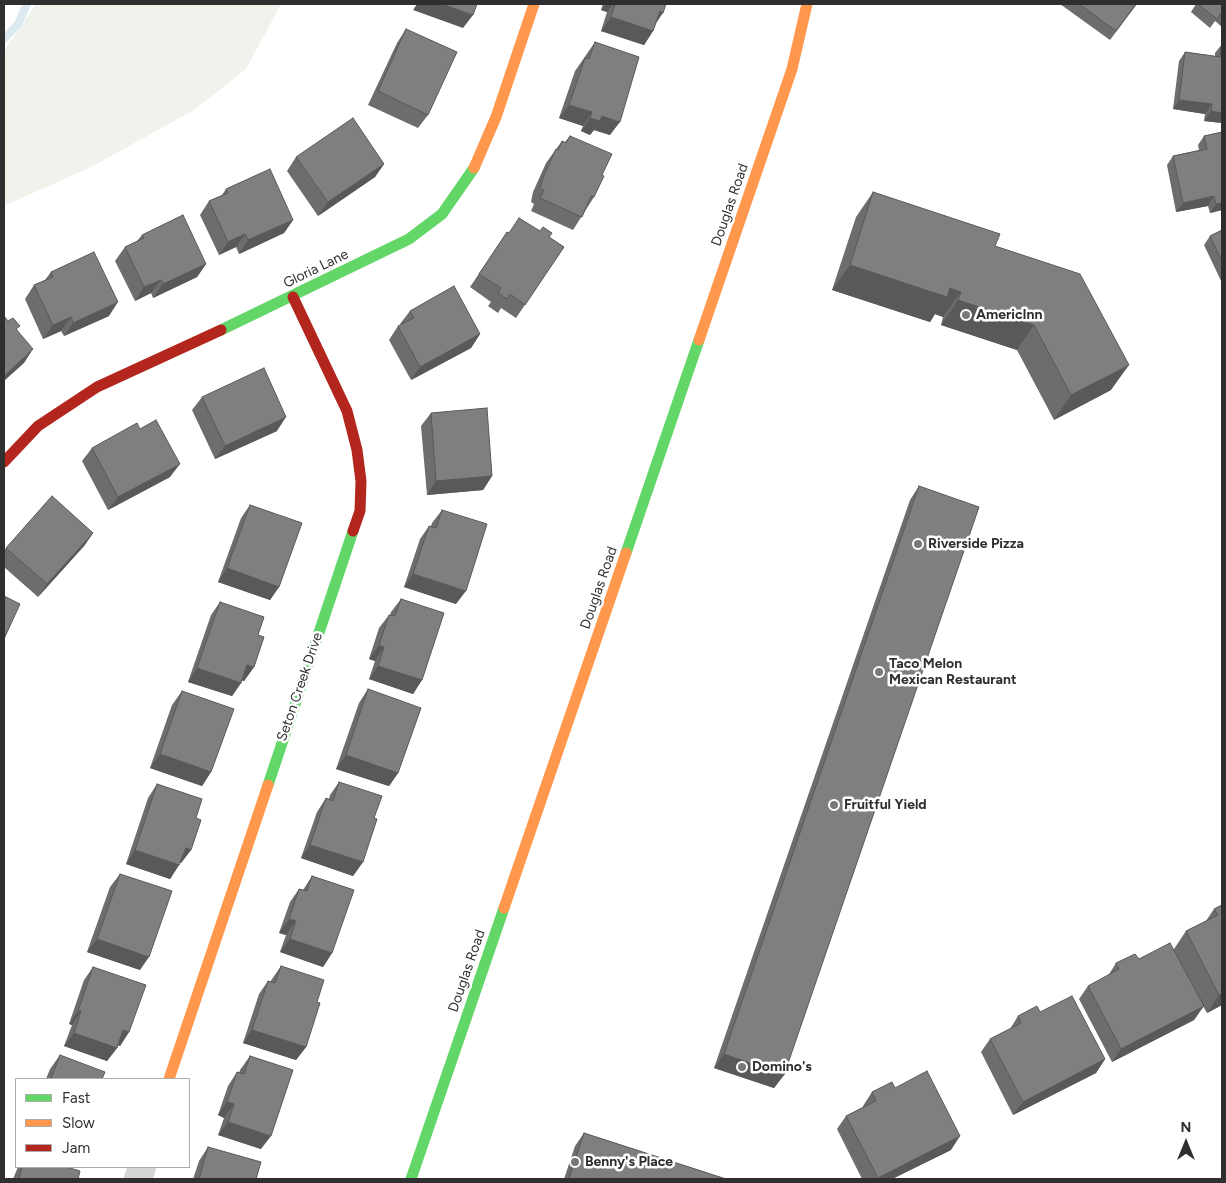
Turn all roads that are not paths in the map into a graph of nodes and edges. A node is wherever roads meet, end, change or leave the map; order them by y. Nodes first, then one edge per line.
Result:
1 (534, 4) edge
2 (807, 4) edge
3 (293, 297) junction
4 (4, 462) edge
5 (168, 1078) edge
6 (410, 1179) edge

1 - 3 street, Gloria Lane
2 - 6 street, Douglas Road
3 - 4 street, Gloria Lane
3 - 5 street, Seton Creek Drive

